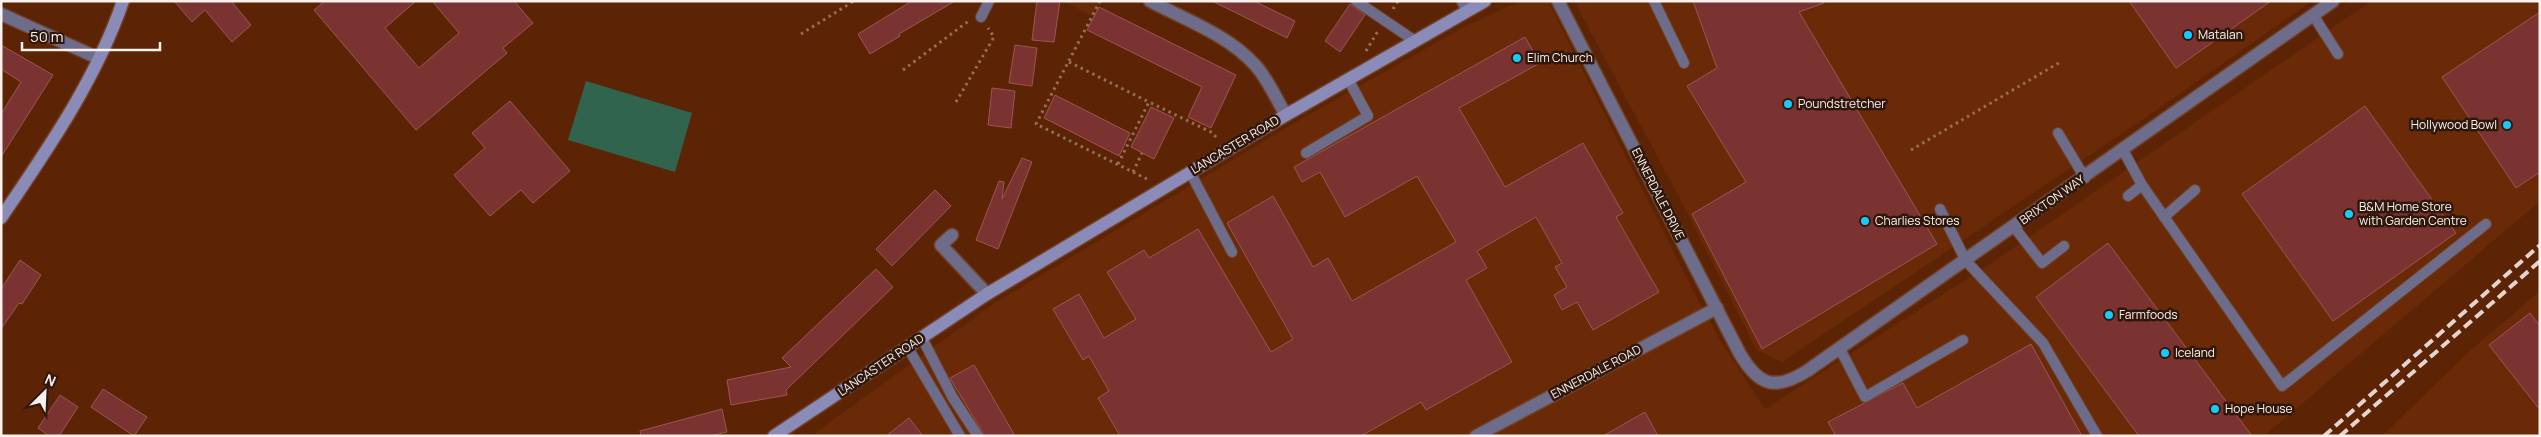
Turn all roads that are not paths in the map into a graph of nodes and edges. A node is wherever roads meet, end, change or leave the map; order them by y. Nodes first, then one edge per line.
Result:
1 (123, 1) edge
2 (989, 1) edge
3 (1150, 1) edge
4 (1356, 1) edge
5 (1485, 1) edge
6 (1558, 1) edge
7 (1654, 1) edge
8 (2333, 1) edge
9 (1466, 5) edge
10 (1, 14) edge
11 (2313, 15) junction
12 (981, 17) road end
13 (1415, 41) junction
14 (2338, 54) dead end
15 (98, 58) junction
16 (1684, 63) dead end
17 (1348, 79) junction
18 (1286, 115) junction
19 (2058, 132) dead end
20 (2123, 150) junction
21 (1306, 154) dead end
22 (1190, 172) junction
23 (2085, 178) junction
24 (2142, 185) junction
25 (2195, 190) dead end
26 (2128, 196) dead end
27 (1940, 209) dead end
28 (1, 218) edge
29 (2164, 218) junction
30 (2486, 224) dead end
31 (2014, 227) junction
32 (952, 235) dead end
33 (2064, 246) dead end
34 (1232, 252) dead end
35 (1966, 261) junction
36 (987, 294) junction
37 (1717, 308) junction
38 (922, 338) junction
39 (1963, 340) dead end
40 (908, 348) junction
41 (1840, 349) junction
42 (1765, 382) joint
43 (774, 436) edge
44 (960, 436) edge
45 (978, 436) edge
46 (1476, 436) edge
47 (2096, 436) edge

1 - 15 street
2 - 12 lane
3 - 18 street
4 - 13 lane
5 - 9 street, LANCASTER ROAD
6 - 37 street, ENNERDALE DRIVE
7 - 16 lane
8 - 11 street, BRIXTON WAY
9 - 13 street, LANCASTER ROAD
10 - 15 street
11 - 14 lane
11 - 20 street, BRIXTON WAY
13 - 17 street, LANCASTER ROAD
15 - 28 street
17 - 18 street, LANCASTER ROAD
17 - 21 lane
18 - 22 street, LANCASTER ROAD
19 - 23 lane
20 - 23 street, BRIXTON WAY
20 - 24 lane
22 - 34 lane
22 - 36 street, LANCASTER ROAD
23 - 31 street, BRIXTON WAY
24 - 26 lane
24 - 29 lane
25 - 29 lane
27 - 35 lane
29 - 30 lane
31 - 33 lane
31 - 35 street, BRIXTON WAY
32 - 36 street
35 - 41 street, BRIXTON WAY
35 - 47 lane
36 - 38 street, LANCASTER ROAD
37 - 42 street, ENNERDALE DRIVE
37 - 46 street, ENNERDALE ROAD
38 - 40 street, LANCASTER ROAD
38 - 45 lane
39 - 41 lane
40 - 43 street, LANCASTER ROAD
40 - 44 lane
41 - 42 street, BRIXTON WAY

